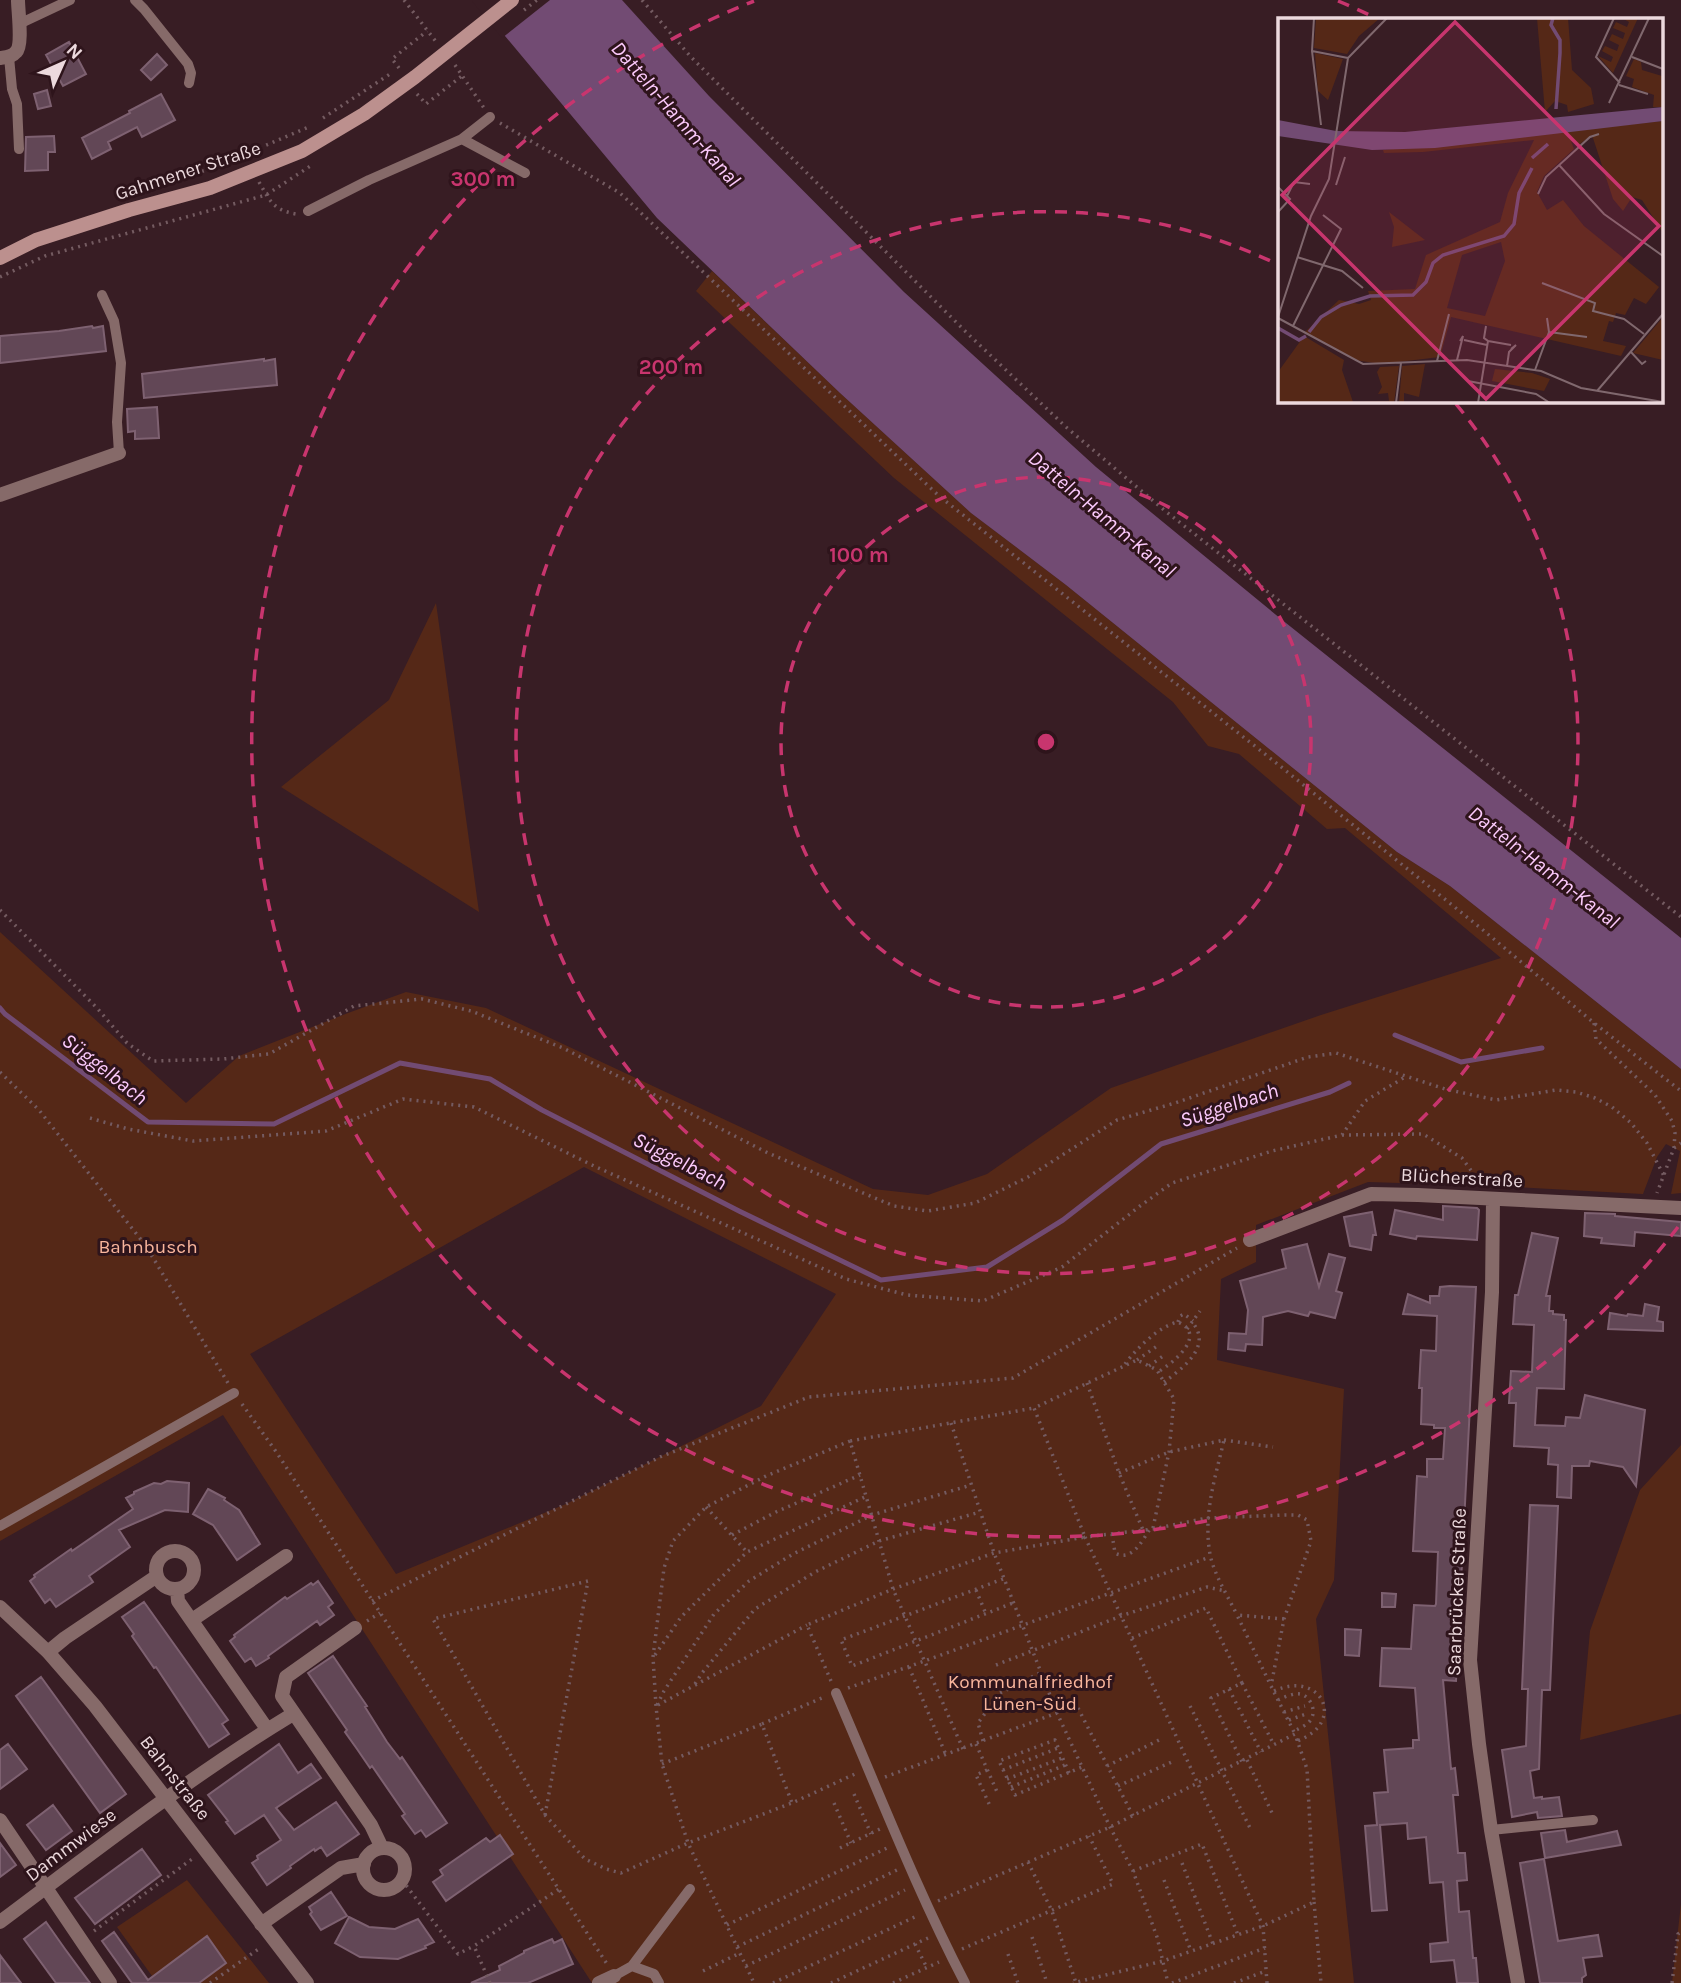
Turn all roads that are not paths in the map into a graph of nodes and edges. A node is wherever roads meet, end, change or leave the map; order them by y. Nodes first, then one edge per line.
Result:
1 (18, 0) edge
2 (70, 0) edge
3 (135, 0) edge
4 (512, 0) edge
5 (19, 24) junction
6 (5, 57) edge
7 (189, 83) dead end
8 (490, 117) road end
9 (461, 139) junction
10 (19, 149) dead end
11 (525, 173) dead end
12 (309, 211) road end
13 (0, 258) edge
14 (102, 295) dead end
15 (119, 453) joint
16 (0, 495) edge
17 (1493, 1199) junction
18 (1681, 1208) edge
19 (1250, 1240) road end
20 (234, 1393) road end
21 (0, 1525) edge
22 (286, 1556) dead end
23 (157, 1576) junction
24 (177, 1589) junction
25 (0, 1607) edge
26 (192, 1620) junction
27 (355, 1628) dead end
28 (48, 1652) junction
29 (836, 1692) road end
30 (293, 1714) junction
31 (267, 1729) junction
32 (166, 1799) junction
33 (0, 1820) edge
34 (1593, 1820) dead end
35 (1491, 1830) junction
36 (382, 1848) junction
37 (364, 1864) junction
38 (45, 1888) junction
39 (690, 1889) dead end
40 (0, 1922) edge
41 (261, 1924) junction
42 (632, 1966) junction
43 (614, 1976) joint
44 (110, 1983) edge
45 (307, 1983) edge
46 (598, 1983) edge
47 (659, 1983) edge
48 (965, 1983) edge
49 (1518, 1983) edge

1 - 5 street
2 - 5 lane
3 - 7 lane
4 - 13 main road, Gahmener Straße
5 - 6 street
6 - 10 lane
8 - 9 lane
9 - 11 lane
9 - 12 lane
14 - 15 lane
15 - 16 street
17 - 18 street, Blücherstraße
17 - 19 street, Blücherstraße
17 - 35 street, Saarbrücker Straße
20 - 21 lane
22 - 26 street
23 - 24 street
23 - 24 street
23 - 28 street
24 - 26 street
25 - 28 street, Bahnstraße
26 - 31 street
27 - 30 street
28 - 32 street, Bahnstraße
29 - 48 lane
30 - 31 street, Dammwiese
30 - 36 street
31 - 32 street, Dammwiese
32 - 38 street, Dammwiese
32 - 41 street, Bahnstraße
33 - 38 street
34 - 35 lane
35 - 49 street, Saarbrücker Straße
36 - 37 street
36 - 37 street
37 - 41 street
38 - 40 street, Dammwiese
38 - 44 street
39 - 42 lane
41 - 45 street, Bahnstraße
42 - 43 lane
42 - 47 lane
43 - 46 street

